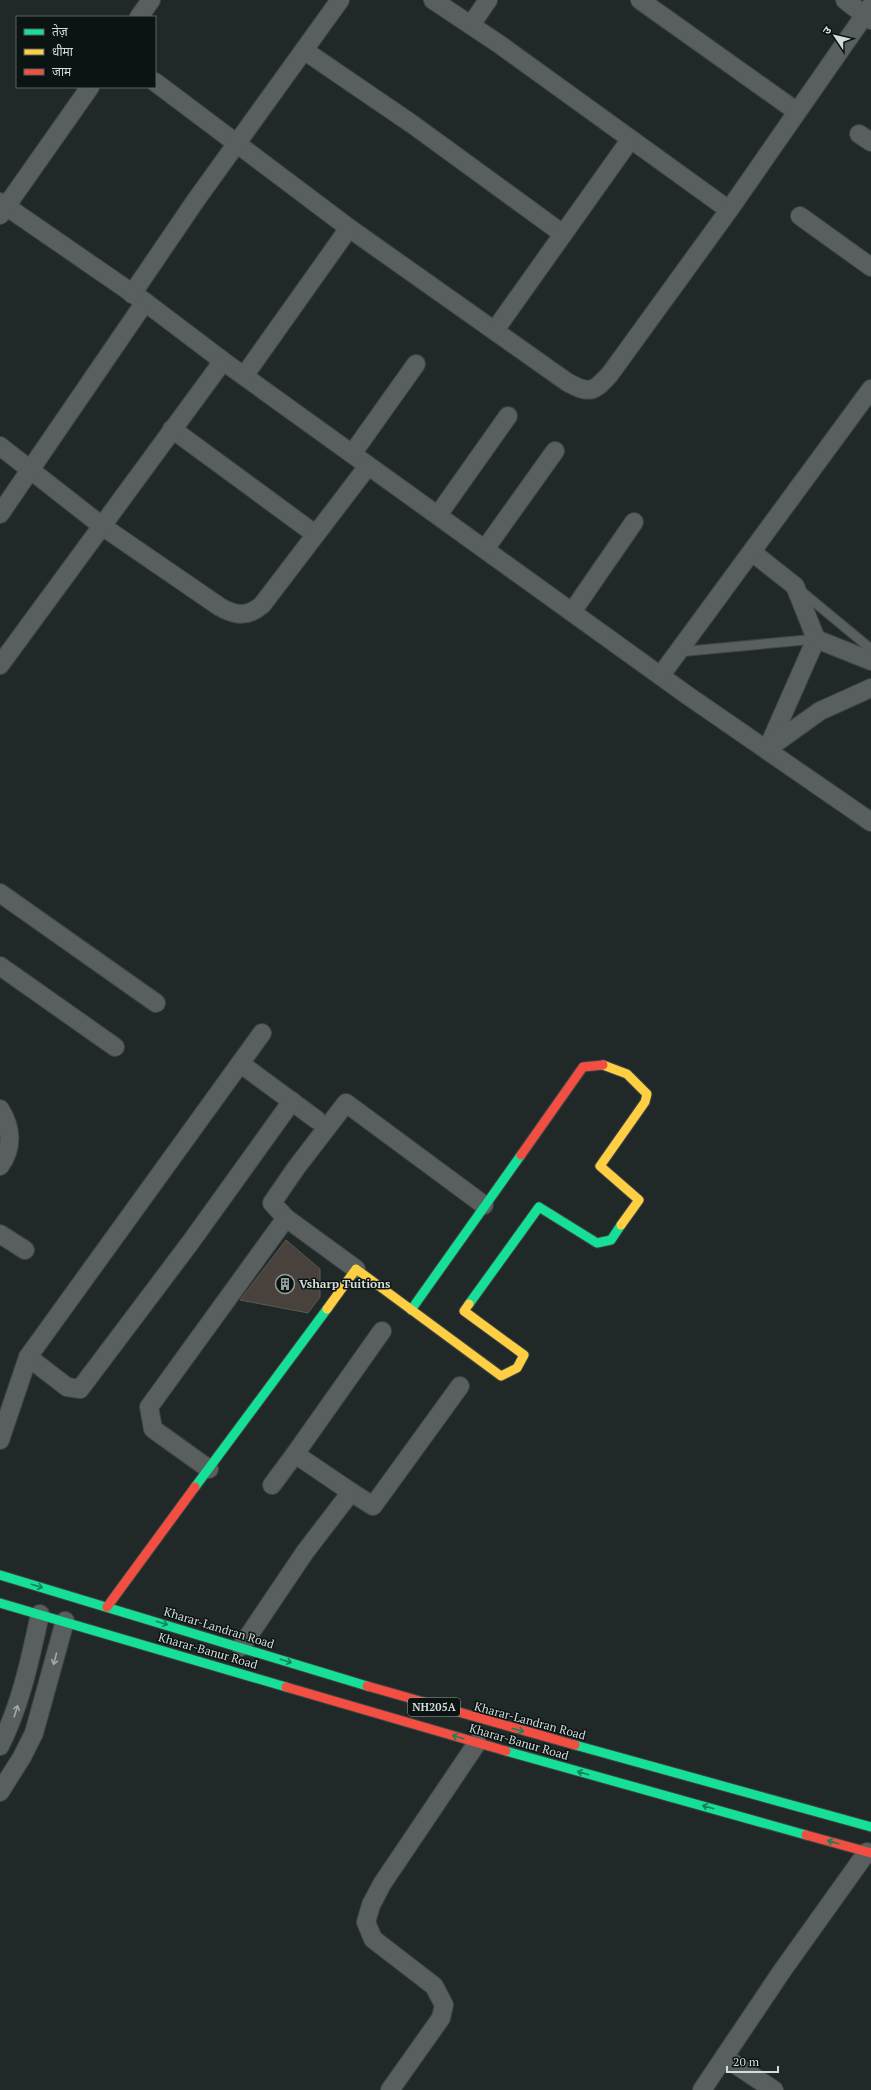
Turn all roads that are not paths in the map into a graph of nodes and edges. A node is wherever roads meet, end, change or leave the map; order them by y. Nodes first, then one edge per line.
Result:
1 (151, 0) edge
2 (340, 0) edge
3 (433, 0) edge
4 (488, 0) edge
5 (640, 0) edge
6 (845, 0) edge
7 (869, 13) edge
8 (140, 16) edge
9 (471, 25) junction
10 (305, 51) junction
11 (156, 83) edge
12 (89, 88) edge
13 (796, 111) junction
14 (630, 140) junction
15 (237, 143) junction
16 (2, 208) edge
17 (729, 210) junction
18 (800, 216) dead end
19 (349, 228) junction
20 (563, 234) junction
21 (871, 267) edge
22 (138, 298) junction
23 (495, 330) junction
24 (223, 361) junction
25 (416, 364) dead end
26 (244, 376) junction
27 (871, 389) edge
28 (508, 416) dead end
29 (172, 429) junction
30 (0, 446) edge
31 (555, 452) dead end
32 (352, 454) junction
33 (368, 466) junction
34 (31, 470) junction
35 (0, 514) edge
36 (438, 516) junction
37 (634, 522) dead end
38 (102, 526) junction
39 (315, 534) junction
40 (484, 549) junction
41 (752, 552) junction
42 (795, 586) junction
43 (572, 612) junction
44 (816, 639) junction
45 (871, 649) edge
46 (678, 652) junction
47 (871, 662) edge
48 (0, 665) edge
49 (661, 676) junction
50 (871, 688) edge
51 (767, 750) junction
52 (871, 822) edge
53 (0, 893) edge
54 (0, 966) edge
55 (156, 1003) dead end
56 (262, 1033) dead end
57 (115, 1047) dead end
58 (241, 1064) junction
59 (292, 1101) junction
60 (0, 1109) edge
61 (317, 1120) dead end
62 (0, 1166) edge
63 (484, 1205) junction
64 (286, 1218) junction
65 (0, 1234) edge
66 (25, 1250) dead end
67 (356, 1269) junction
68 (411, 1310) junction
69 (382, 1331) dead end
70 (28, 1357) junction
71 (460, 1386) dead end
72 (0, 1440) edge
73 (295, 1454) junction
74 (209, 1469) junction
75 (272, 1485) dead end
76 (351, 1492) junction
77 (0, 1575) edge
78 (0, 1603) edge
79 (107, 1607) junction
80 (40, 1614) junction
81 (65, 1621) junction
82 (241, 1648) junction
83 (477, 1743) junction
84 (0, 1746) edge
85 (0, 1792) edge
86 (871, 1827) edge
87 (869, 1852) edge
88 (724, 2057) junction
89 (390, 2090) edge
90 (702, 2090) edge
91 (774, 2090) edge

1 - 8 street
2 - 10 street
3 - 9 street
4 - 9 street
5 - 13 street
6 - 7 street
7 - 13 street
9 - 14 street
10 - 15 street
10 - 20 street
11 - 15 street
12 - 16 street
13 - 17 street
14 - 17 street
14 - 20 street
15 - 19 street
15 - 22 street
16 - 22 street
17 - 23 street
18 - 21 street
19 - 23 street
19 - 26 street
20 - 23 street
22 - 24 street
22 - 34 street
24 - 26 street
24 - 29 street
25 - 32 street
26 - 32 street
27 - 41 street
28 - 36 street
29 - 38 street
29 - 39 street
30 - 34 street
31 - 40 street
32 - 33 street
33 - 36 street
33 - 39 street
34 - 35 street
34 - 38 street
36 - 40 street
37 - 43 street
38 - 39 street
38 - 48 street
40 - 43 street
41 - 42 street
41 - 46 street
42 - 44 street
42 - 45 lane
43 - 49 street
44 - 46 lane
44 - 47 street
44 - 51 street
46 - 49 street
49 - 51 street
50 - 51 street
51 - 52 street
53 - 55 street
54 - 57 street
56 - 58 street
58 - 59 street
58 - 70 street
59 - 61 street
59 - 70 street
60 - 62 street
63 - 64 street
63 - 68 main road
63 - 68 main road
64 - 67 street
64 - 74 street
65 - 66 street
67 - 68 main road
67 - 74 main road
69 - 73 street
70 - 72 street
71 - 76 street
73 - 75 street
73 - 76 street
74 - 79 main road
76 - 82 street
77 -> 79 main road, Kharar-Landran Road / NH205A
78 - 80 main road, Kharar-Banur Road / NH205A
79 -> 82 main road, Kharar-Landran Road / NH205A
80 - 81 main road, Kharar-Banur Road / NH205A
84 -> 80 street
83 -> 81 main road, Kharar-Banur Road / NH205A
81 -> 85 street
82 -> 86 main road, Kharar-Landran Road / NH205A
87 -> 83 main road, Kharar-Banur Road / NH205A
83 - 89 street
87 - 88 street
88 - 90 street
88 - 91 street

